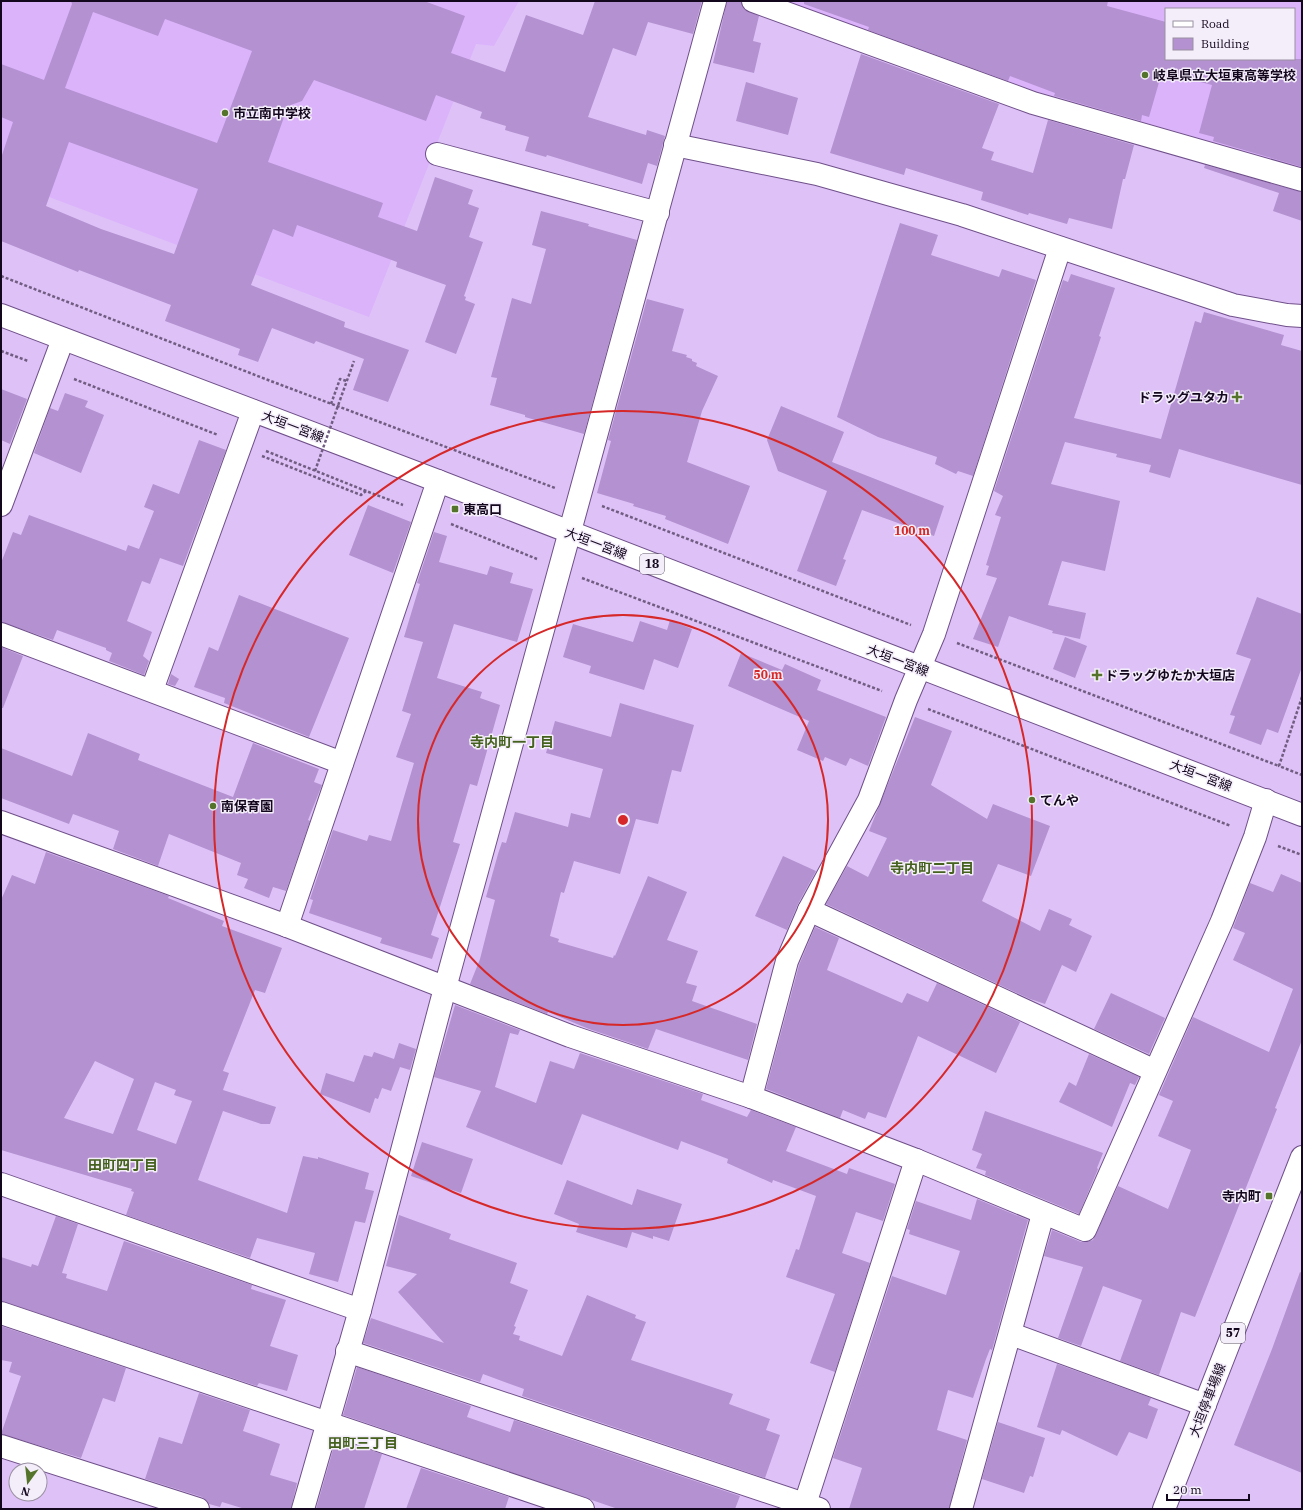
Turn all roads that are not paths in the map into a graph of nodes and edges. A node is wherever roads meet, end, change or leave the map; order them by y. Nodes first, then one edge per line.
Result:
1 (715, 1) edge
2 (753, 1) edge
3 (675, 145) junction
4 (437, 154) dead end
5 (1302, 180) edge
6 (658, 213) junction
7 (1060, 248) junction
8 (1, 315) edge
9 (1302, 316) edge
10 (63, 339) junction
11 (252, 411) junction
12 (438, 481) junction
13 (1, 505) edge
14 (570, 532) junction
15 (1, 634) edge
16 (919, 668) junction
17 (152, 690) junction
18 (342, 763) junction
19 (1266, 800) junction
20 (1302, 815) edge
21 (1, 822) edge
22 (809, 910) junction
23 (287, 926) junction
24 (445, 988) junction
25 (1155, 1071) junction
26 (751, 1097) junction
27 (1302, 1157) edge
28 (916, 1160) junction
29 (1, 1184) edge
30 (1043, 1214) junction
31 (360, 1310) junction
32 (1, 1313) edge
33 (1011, 1334) junction
34 (347, 1351) junction
35 (1205, 1405) junction
36 (328, 1422) junction
37 (1, 1446) edge
38 (812, 1507) edge
39 (198, 1509) edge
40 (303, 1509) edge
41 (583, 1509) edge
42 (961, 1509) edge
43 (1164, 1509) edge

1 - 3 street
2 - 5 street
3 - 6 street
3 - 7 street
4 - 6 street
6 - 14 street
7 - 9 street
7 - 16 street
8 - 10 street, 大垣一宮線 / 18
10 - 11 street, 大垣一宮線 / 18
10 - 13 street
11 - 12 street, 大垣一宮線 / 18
11 - 17 street
12 - 14 street, 大垣一宮線 / 18
12 - 18 street
14 - 16 street, 大垣一宮線 / 18
14 - 24 street
15 - 17 street
16 - 19 street, 大垣一宮線 / 18
16 - 22 street
17 - 18 street
18 - 23 street
19 - 20 street, 大垣一宮線 / 18
19 - 25 street
21 - 23 street
22 - 25 street
22 - 26 street
23 - 24 street
24 - 26 street
24 - 31 street
25 - 30 street
26 - 28 street
27 - 35 street, 大垣停車場線 / 57
28 - 30 street
28 - 38 street
29 - 31 street
30 - 33 street
31 - 34 street
32 - 36 street
33 - 35 street
33 - 42 street
34 - 36 street
34 - 38 street
35 - 43 street, 大垣停車場線 / 57
36 - 40 street
36 - 41 street
37 - 39 street

